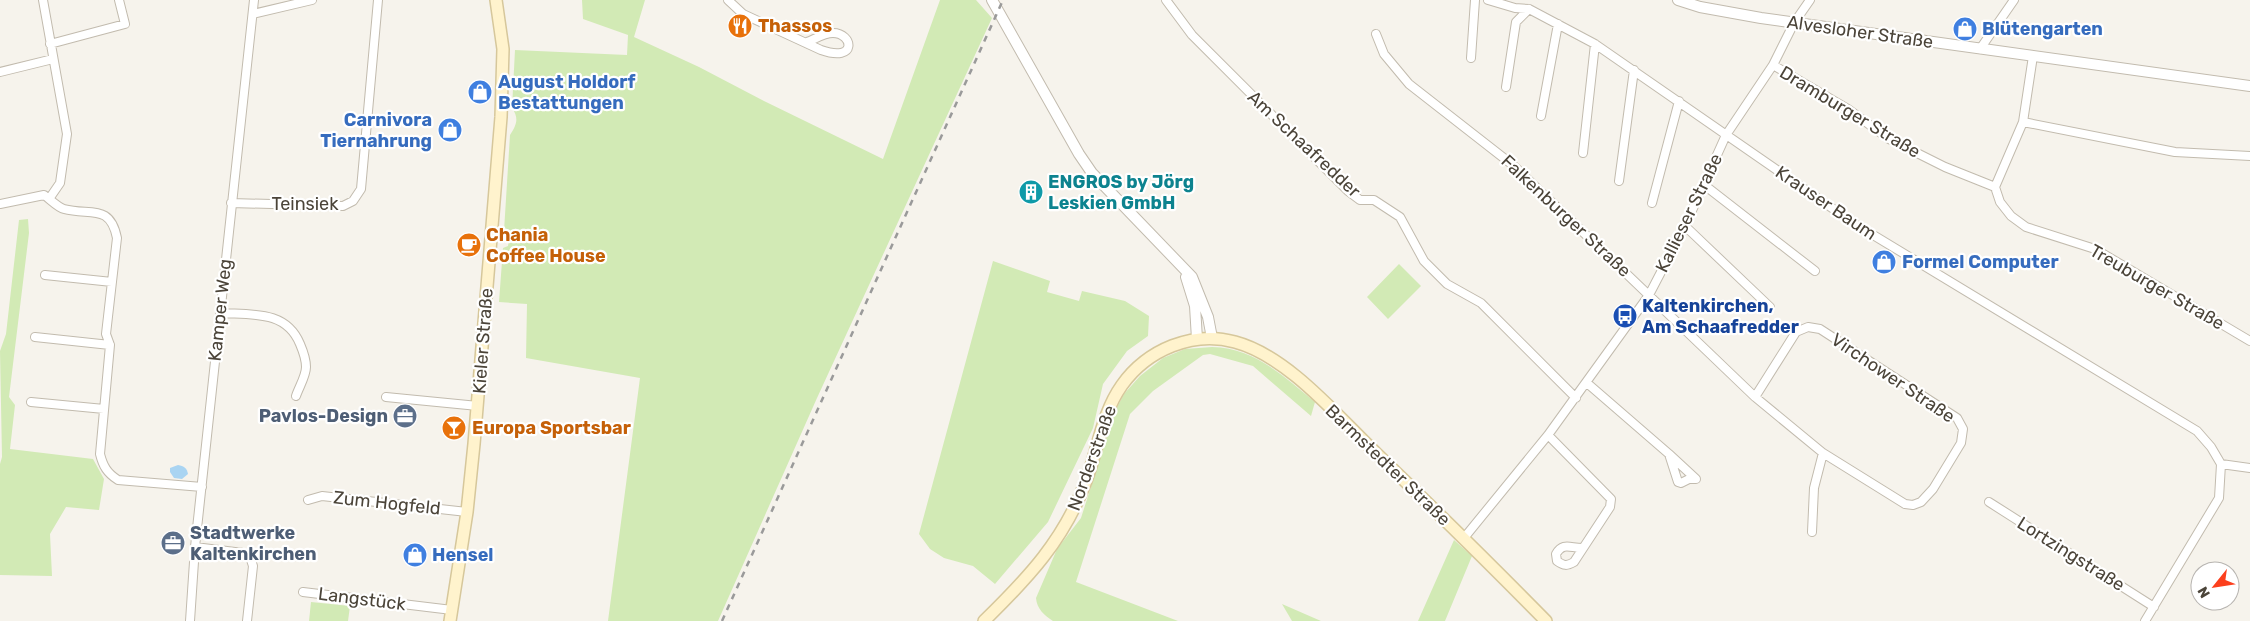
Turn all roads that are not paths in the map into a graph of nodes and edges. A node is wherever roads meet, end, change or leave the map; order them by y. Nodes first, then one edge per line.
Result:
1 (43, 0) edge
2 (120, 0) edge
3 (254, 0) edge
4 (312, 0) edge
5 (378, 0) edge
6 (496, 0) edge
7 (728, 0) edge
8 (992, 0) edge
9 (1166, 0) edge
10 (1474, 0) edge
11 (1488, 0) edge
12 (1678, 0) edge
13 (1810, 0) edge
14 (2014, 0) edge
15 (1529, 9) junction
16 (253, 14) junction
17 (1794, 22) junction
18 (1558, 24) junction
19 (1376, 34) dead end
20 (807, 42) junction
21 (50, 44) junction
22 (1595, 44) junction
23 (1980, 49) junction
24 (2033, 56) junction
25 (1471, 58) dead end
26 (53, 59) junction
27 (1773, 65) junction
28 (1634, 70) junction
29 (0, 72) edge
30 (2250, 86) edge
31 (1506, 87) dead end
32 (1679, 101) junction
33 (1541, 116) dead end
34 (2023, 122) junction
35 (1726, 135) junction
36 (1583, 153) dead end
37 (2250, 156) edge
38 (1619, 181) dead end
39 (1703, 184) junction
40 (1995, 187) junction
41 (50, 199) junction
42 (231, 203) junction
43 (1652, 203) dead end
44 (0, 204) edge
45 (1685, 226) junction
46 (1181, 264) junction
47 (1815, 271) dead end
48 (45, 275) dead end
49 (112, 282) junction
50 (1649, 294) junction
51 (1770, 307) dead end
52 (220, 313) junction
53 (35, 337) dead end
54 (1212, 338) junction
55 (1196, 339) junction
56 (2250, 341) edge
57 (110, 345) junction
58 (1587, 383) junction
59 (296, 396) dead end
60 (386, 397) dead end
61 (1755, 397) junction
62 (1576, 398) junction
63 (31, 402) dead end
64 (478, 406) junction
65 (104, 408) junction
66 (1548, 435) junction
67 (1823, 453) junction
68 (1669, 454) dead end
69 (2221, 464) junction
70 (2250, 468) edge
71 (202, 487) junction
72 (308, 500) dead end
73 (1988, 502) dead end
74 (1905, 504) joint
75 (467, 512) junction
76 (1812, 532) dead end
77 (1464, 538) junction
78 (196, 547) junction
79 (1582, 548) dead end
80 (303, 592) dead end
81 (2154, 606) junction
82 (451, 616) edge
83 (190, 621) edge
84 (247, 621) edge
85 (984, 621) edge
86 (1546, 621) edge
87 (2145, 621) edge

1 - 21 street
2 - 21 street
3 - 16 street, Kamper Weg
4 - 16 street
5 - 42 street, Teinsiek
6 - 64 main road, Kieler Straße
7 - 20 street
8 - 46 street
9 - 62 street, Am Schaafredder
10 - 25 street
11 - 15 street, Krauser Baum
12 - 17 street, Alvesloher Straße
13 - 17 street, Kallieser Straße
14 - 23 street
15 - 18 street, Krauser Baum
15 - 31 street
16 - 42 street, Kamper Weg
17 - 23 street, Alvesloher Straße
17 - 27 street, Kallieser Straße
18 - 22 street, Krauser Baum
18 - 33 street
19 - 50 street, Falkenburger Straße
20 - 20 street
21 - 26 street
22 - 28 street, Krauser Baum
22 - 36 street
23 - 24 street, Alvesloher Straße
24 - 30 street, Alvesloher Straße
24 - 34 street
26 - 29 street
26 - 41 street
27 - 35 street, Kallieser Straße
27 - 40 street, Dramburger Straße
28 - 32 street, Krauser Baum
28 - 38 street
32 - 35 street, Krauser Baum
32 - 43 street
34 - 37 street
34 - 40 street
35 - 39 street, Kallieser Straße
35 - 69 street, Krauser Baum
39 - 45 street, Kallieser Straße
39 - 47 street
40 - 56 street, Treuburger Straße
41 - 44 street
41 - 49 street
42 - 52 street, Kamper Weg
45 - 50 street, Kallieser Straße
45 - 51 street
46 - 54 street
46 - 55 street
48 - 49 street
49 - 57 street
50 - 58 street, Kallieser Straße
50 - 61 street, Falkenburger Straße
52 - 59 street
52 - 71 street, Kamper Weg
53 - 57 street
54 - 55 main road, Barmstedter Straße
54 - 77 main road, Barmstedter Straße
55 - 85 main road, Norderstraße
57 - 65 street
58 - 62 street, Kallieser Straße
58 - 68 street
60 - 64 street
61 - 67 street, Falkenburger Straße
61 - 74 street, Virchower Straße
62 - 66 street, Kallieser Straße
63 - 65 street
64 - 75 main road, Kieler Straße
65 - 71 street
66 - 77 street, Kallieser Straße
66 - 79 street
67 - 74 street, Falkenburger Straße
67 - 76 street
69 - 70 street
69 - 81 street
71 - 78 street, Kamper Weg
72 - 75 street, Zum Hogfeld
73 - 81 street, Lortzingstraße
75 - 82 main road, Kieler Straße
77 - 86 main road, Barmstedter Straße
78 - 83 street, Kamper Weg
78 - 84 street
80 - 82 street, Langstück
81 - 87 street

